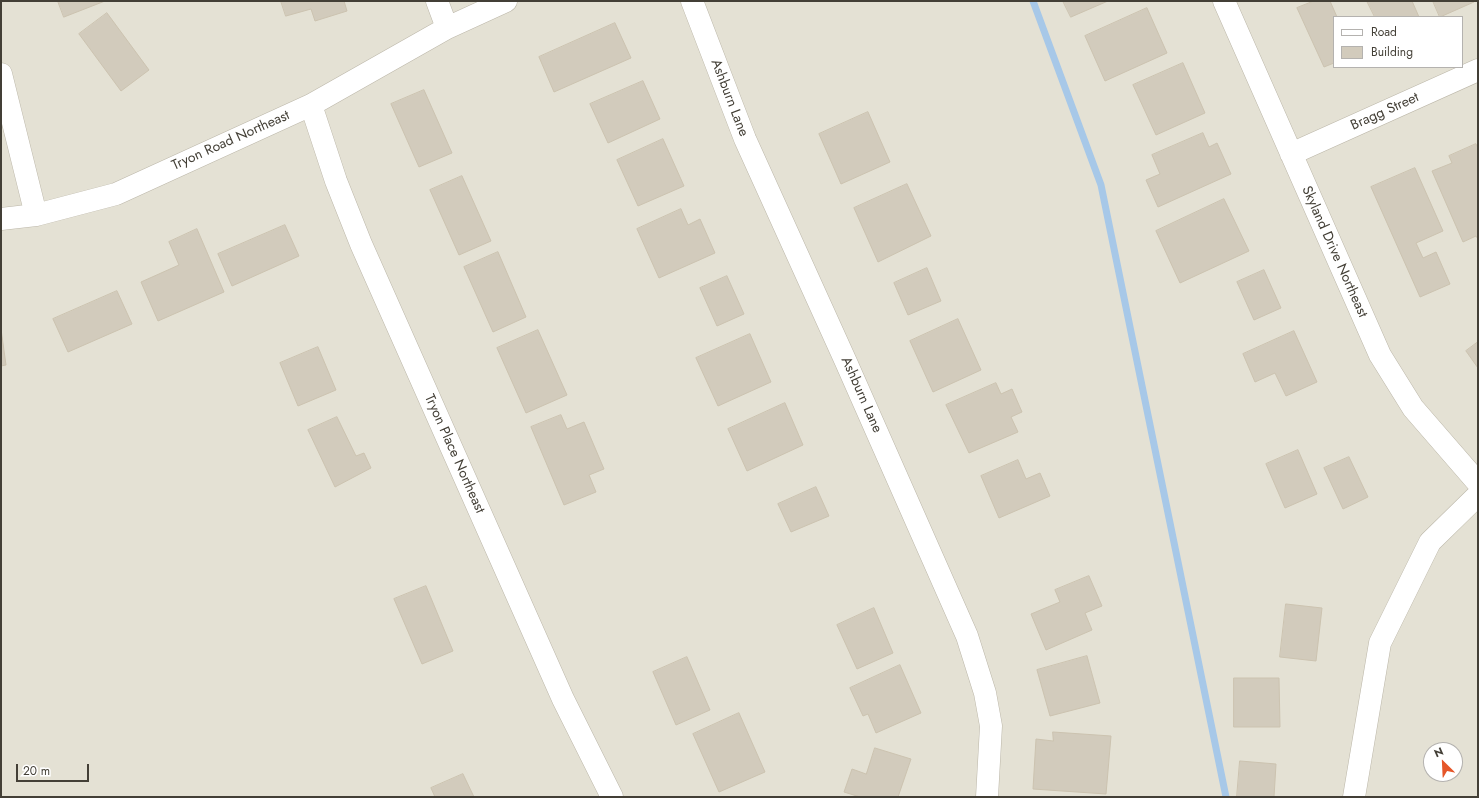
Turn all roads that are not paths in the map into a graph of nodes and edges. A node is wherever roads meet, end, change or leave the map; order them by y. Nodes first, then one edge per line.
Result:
1 (437, 1) edge
2 (506, 1) edge
3 (692, 1) edge
4 (1224, 1) edge
5 (447, 28) junction
6 (1478, 70) edge
7 (1, 74) edge
8 (311, 105) junction
9 (1292, 154) junction
10 (36, 215) junction
11 (1, 219) edge
12 (1478, 483) edge
13 (1478, 495) edge
14 (612, 797) edge
15 (987, 797) edge
16 (1354, 797) edge

1 - 5 street
2 - 5 street, Tryon Road Northeast
3 - 15 street, Ashburn Lane
4 - 9 street, Skyland Drive Northeast
5 - 8 street, Tryon Road Northeast
6 - 9 street, Bragg Street
7 - 10 street
8 - 10 street, Tryon Road Northeast
8 - 14 street, Tryon Place Northeast
9 - 12 street, Skyland Drive Northeast
10 - 11 street, Tryon Road Northeast
13 - 16 street

